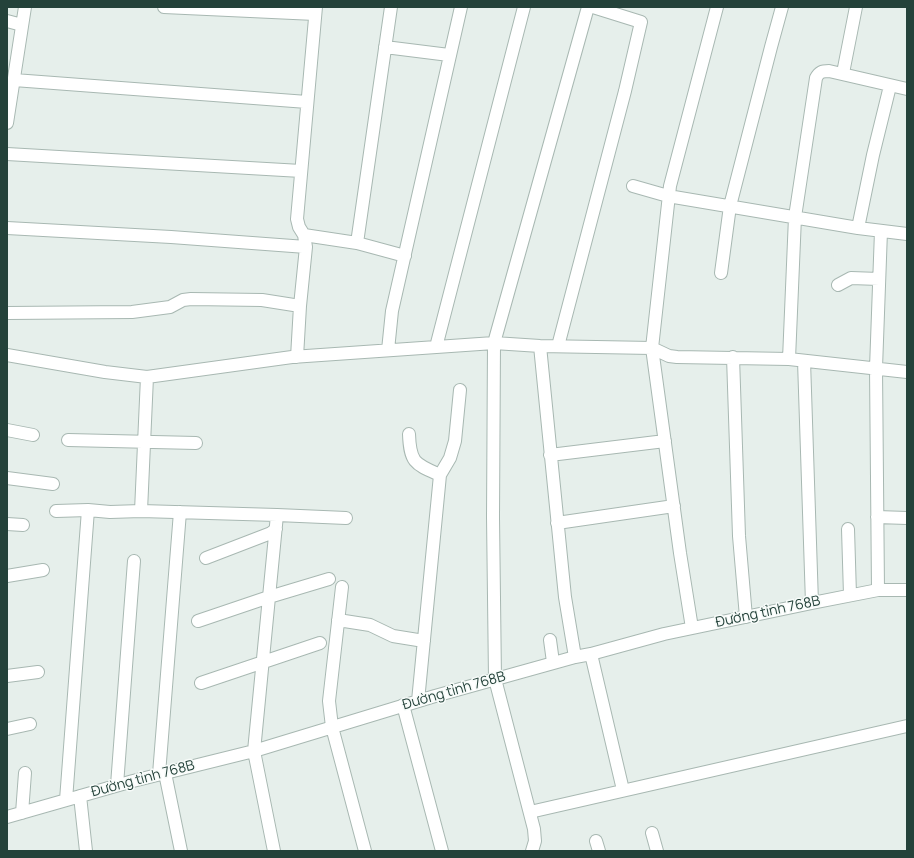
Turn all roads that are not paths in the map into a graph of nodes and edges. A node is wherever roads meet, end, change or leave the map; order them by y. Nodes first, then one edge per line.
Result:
1 (25, 7) edge
2 (164, 7) edge
3 (391, 7) edge
4 (461, 7) edge
5 (524, 7) edge
6 (588, 7) edge
7 (593, 7) edge
8 (718, 7) edge
9 (782, 7) edge
10 (856, 7) edge
11 (315, 11) edge
12 (7, 21) edge
13 (22, 25) junction
14 (385, 47) junction
15 (449, 55) junction
16 (843, 73) junction
17 (14, 80) junction
18 (890, 86) junction
19 (907, 89) edge
20 (9, 94) edge
21 (307, 102) junction
22 (7, 123) edge
23 (7, 154) edge
24 (301, 171) junction
25 (633, 186) dead end
26 (668, 196) junction
27 (730, 206) junction
28 (796, 217) junction
29 (7, 228) edge
30 (858, 228) junction
31 (881, 231) junction
32 (907, 234) edge
33 (305, 241) junction
34 (357, 244) junction
35 (405, 256) junction
36 (721, 273) dead end
37 (879, 279) junction
38 (838, 285) dead end
39 (300, 306) junction
40 (7, 313) edge
41 (494, 343) junction
42 (540, 346) junction
43 (558, 346) junction
44 (436, 347) junction
45 (652, 348) junction
46 (388, 350) junction
47 (7, 355) edge
48 (297, 357) junction
49 (733, 357) junction
50 (789, 359) junction
51 (804, 360) junction
52 (876, 368) junction
53 (907, 372) edge
54 (147, 377) junction
55 (460, 390) dead end
56 (7, 430) edge
57 (409, 434) dead end
58 (33, 435) dead end
59 (68, 440) dead end
60 (665, 441) junction
61 (144, 442) junction
62 (196, 443) dead end
63 (550, 455) junction
64 (440, 475) junction
65 (7, 478) edge
66 (53, 484) dead end
67 (674, 506) junction
68 (88, 510) junction
69 (56, 511) dead end
70 (141, 511) junction
71 (180, 512) junction
72 (277, 515) junction
73 (877, 517) junction
74 (346, 518) dead end
75 (907, 518) edge
76 (557, 523) junction
77 (7, 524) edge
78 (23, 525) dead end
79 (276, 529) junction
80 (848, 529) dead end
81 (206, 558) dead end
82 (134, 561) dead end
83 (43, 570) dead end
84 (7, 576) edge
85 (329, 579) dead end
86 (342, 587) dead end
87 (878, 590) junction
88 (907, 590) edge
89 (850, 595) junction
90 (269, 597) junction
91 (812, 603) junction
92 (746, 617) junction
93 (338, 620) junction
94 (198, 621) dead end
95 (692, 628) junction
96 (550, 640) dead end
97 (424, 641) junction
98 (320, 643) dead end
99 (591, 654) junction
100 (575, 657) junction
101 (263, 662) junction
102 (553, 662) junction
103 (38, 672) dead end
104 (7, 676) edge
105 (495, 679) junction
106 (201, 683) dead end
107 (418, 701) junction
108 (403, 705) junction
109 (30, 724) dead end
110 (907, 726) edge
111 (332, 727) junction
112 (7, 729) edge
113 (254, 751) junction
114 (25, 773) dead end
115 (162, 773) junction
116 (117, 785) junction
117 (623, 790) junction
118 (80, 796) junction
119 (66, 800) junction
120 (530, 812) junction
121 (22, 813) junction
122 (7, 817) edge
123 (652, 833) dead end
124 (86, 851) edge
125 (181, 851) edge
126 (274, 851) edge
127 (365, 851) edge
128 (442, 851) edge
129 (532, 851) edge
130 (657, 851) edge

1 - 13 street
2 - 11 street
3 - 14 street
4 - 15 street
5 - 44 street
6 - 41 street
7 - 43 street
8 - 26 street
9 - 27 street
10 - 16 street
11 - 21 street
12 - 13 street
13 - 17 street
14 - 15 street
14 - 34 street
15 - 35 street
16 - 18 street
16 - 28 street
17 - 20 street
17 - 21 street
18 - 19 street
18 - 30 street
20 - 22 street
21 - 24 street
23 - 24 street
24 - 33 street
25 - 26 street
26 - 27 street
26 - 45 street
27 - 28 street
27 - 36 street
28 - 30 street
28 - 50 street
29 - 33 street
30 - 31 street
31 - 32 street
31 - 37 street
33 - 34 street
33 - 39 street
34 - 35 street
35 - 46 street
37 - 38 street
37 - 52 street
39 - 40 street
39 - 48 street
41 - 42 street
41 - 44 street
41 - 105 street
42 - 43 street
42 - 63 street
43 - 45 street
44 - 46 street
45 - 49 street
45 - 60 street
46 - 48 street
47 - 54 street
48 - 54 street
49 - 50 street
49 - 92 street
50 - 51 street
51 - 52 street
51 - 91 street
52 - 53 street
52 - 73 street
54 - 61 street
55 - 64 street
56 - 58 street
57 - 64 street
59 - 61 street
60 - 63 street
60 - 67 street
61 - 62 street
61 - 70 street
63 - 76 street
64 - 97 street
65 - 66 street
67 - 76 street
67 - 95 street
68 - 69 street
68 - 70 street
68 - 119 street
70 - 71 street
71 - 72 street
71 - 115 street
72 - 74 street
72 - 79 street
73 - 75 street
73 - 87 street
76 - 100 street
77 - 78 street
79 - 81 street
79 - 90 street
80 - 89 street
82 - 116 street
83 - 84 street
85 - 90 street
86 - 93 street
87 - 88 street, Đường tỉnh 768B
87 - 89 street, Đường tỉnh 768B
89 - 91 street, Đường tỉnh 768B
90 - 94 street
90 - 101 street
91 - 92 street, Đường tỉnh 768B
92 - 95 street, Đường tỉnh 768B
93 - 97 street
93 - 111 street
95 - 99 street, Đường tỉnh 768B
96 - 102 street
97 - 107 street
98 - 101 street
99 - 100 street, Đường tỉnh 768B
99 - 117 street
100 - 102 street, Đường tỉnh 768B
101 - 106 street
101 - 113 street
102 - 105 street, Đường tỉnh 768B
103 - 104 street
105 - 107 street, Đường tỉnh 768B
105 - 120 street
107 - 108 street, Đường tỉnh 768B
108 - 111 street, Đường tỉnh 768B
108 - 128 street
109 - 112 street
110 - 117 street
111 - 113 street, Đường tỉnh 768B
111 - 127 street
113 - 115 street, Đường tỉnh 768B
113 - 126 street
114 - 121 street
115 - 116 street, Đường tỉnh 768B
115 - 125 street
116 - 118 street, Đường tỉnh 768B
117 - 120 street
118 - 119 street, Đường tỉnh 768B
118 - 124 street
119 - 121 street, Đường tỉnh 768B
120 - 129 street
121 - 122 street, Đường tỉnh 768B
123 - 130 street

